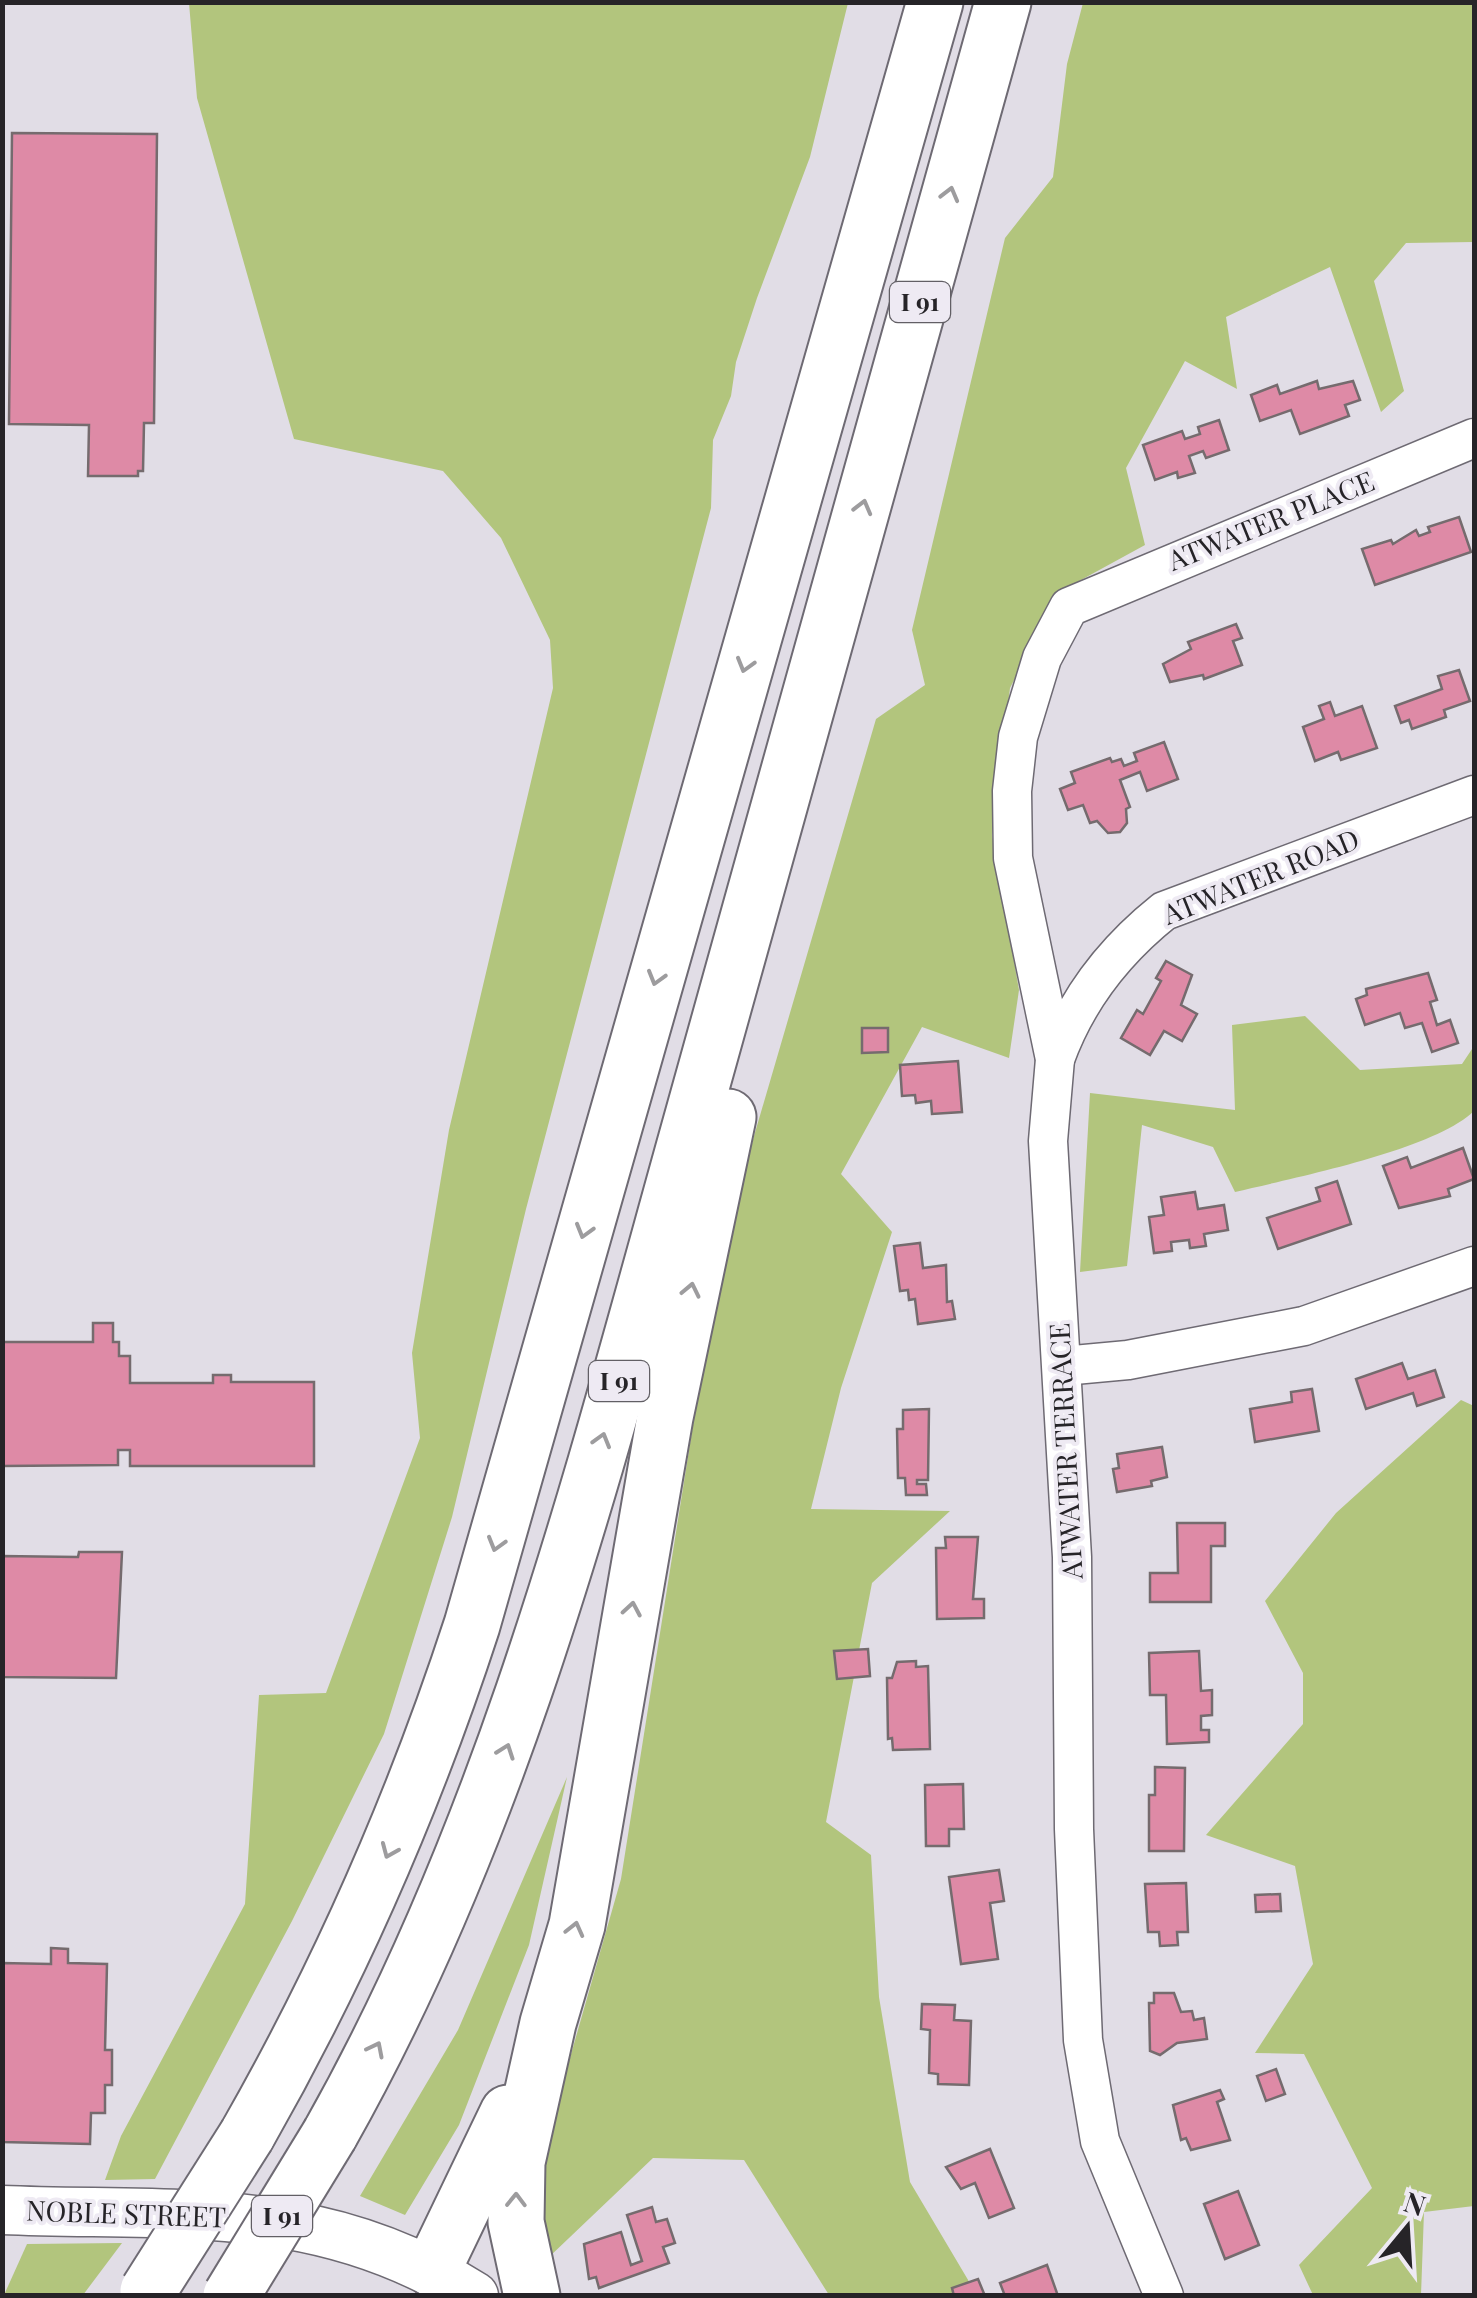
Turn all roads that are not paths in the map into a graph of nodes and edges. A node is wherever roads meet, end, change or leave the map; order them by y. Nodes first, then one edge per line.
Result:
1 (904, 2) edge
2 (936, 2) edge
3 (1003, 2) edge
4 (1474, 438) edge
5 (772, 572) junction
6 (837, 601) junction
7 (1069, 607) joint
8 (1474, 795) edge
9 (1055, 1060) junction
10 (1474, 1266) edge
11 (1063, 1366) junction
12 (548, 2023) junction
13 (2, 2210) edge
14 (439, 2287) edge
15 (146, 2293) edge
16 (231, 2296) edge
17 (532, 2296) edge
18 (1164, 2296) edge

1 - 5 highway
2 - 5 highway, I 91
6 -> 3 highway, I 91
4 - 7 street, ATWATER PLACE
5 -> 15 highway, I 91, bridge
12 -> 6 highway
16 -> 6 highway, I 91, bridge
7 - 9 street, ATWATER TERRACE
8 - 9 street, ATWATER ROAD
9 - 11 street, ATWATER TERRACE
10 - 11 street
11 - 18 street, ATWATER TERRACE
12 - 14 highway
17 -> 12 highway
13 - 14 main road, NOBLE STREET

